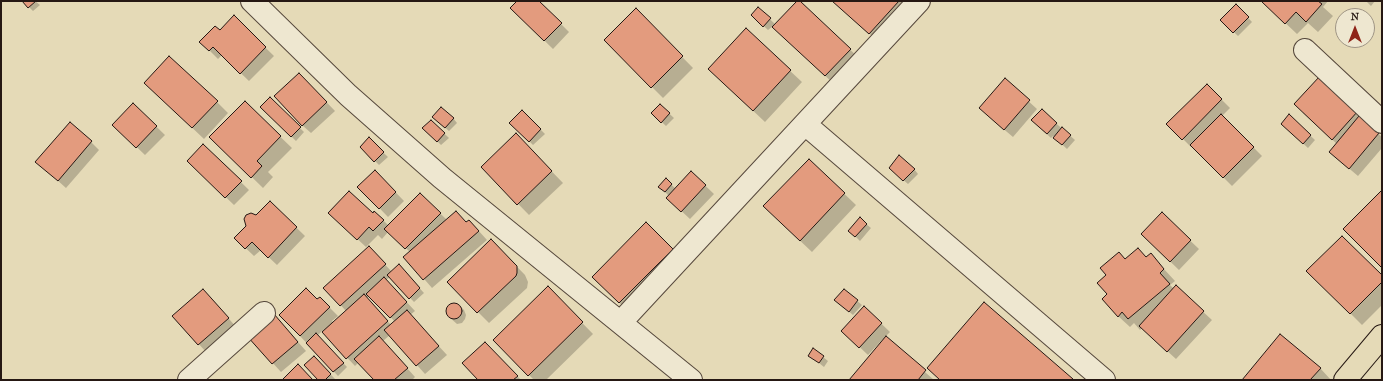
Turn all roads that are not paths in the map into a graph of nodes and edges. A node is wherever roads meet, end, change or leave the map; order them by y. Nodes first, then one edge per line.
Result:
1 (252, 1) edge
2 (919, 1) edge
3 (1305, 50) dead end
4 (1382, 122) edge
5 (805, 124) junction
6 (264, 313) dead end
7 (621, 322) junction
8 (1382, 336) edge
9 (189, 380) edge
10 (691, 380) edge
11 (1104, 380) edge
12 (1345, 380) edge

1 - 7 street
2 - 5 street
3 - 4 street
5 - 7 street
5 - 11 street
6 - 9 street
7 - 10 street
8 - 12 highway

